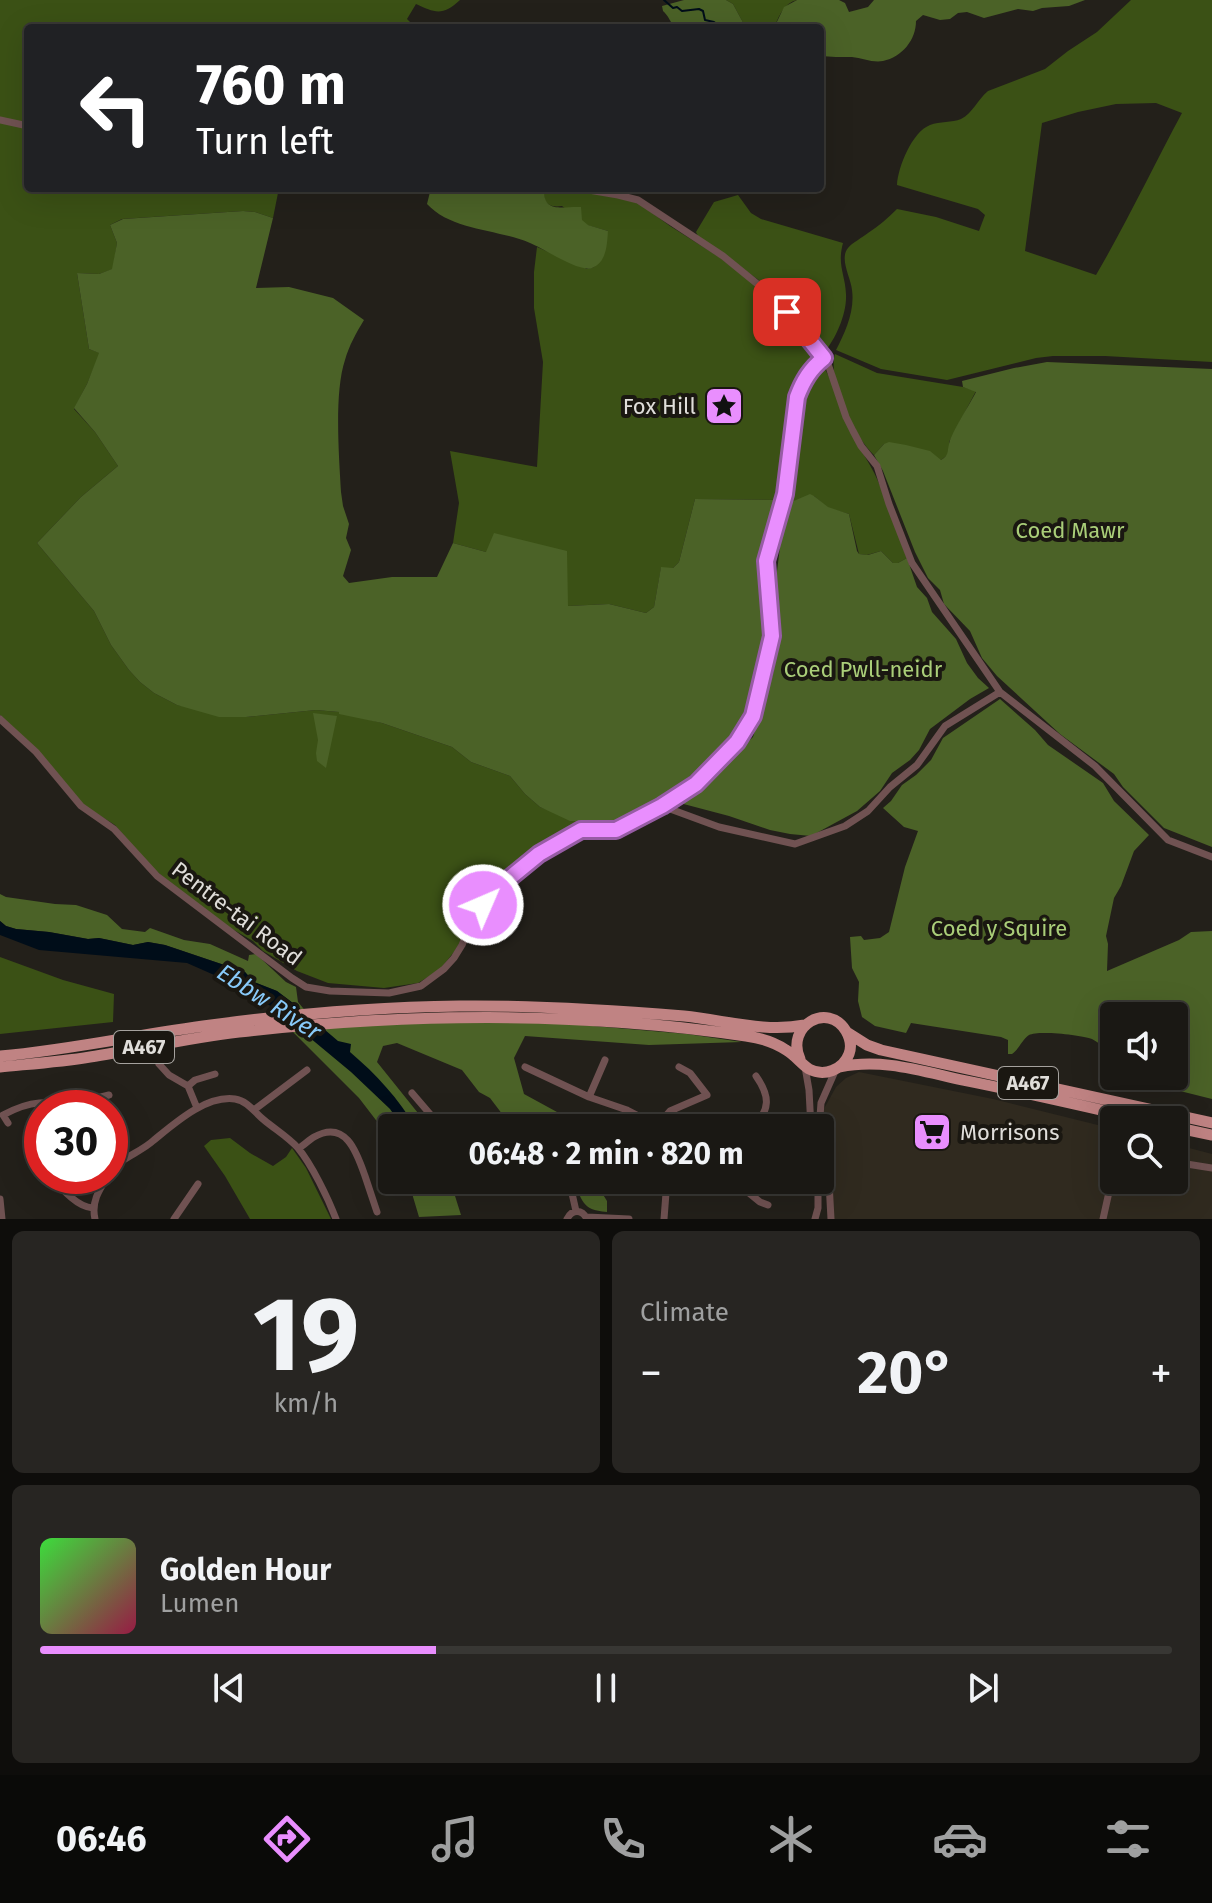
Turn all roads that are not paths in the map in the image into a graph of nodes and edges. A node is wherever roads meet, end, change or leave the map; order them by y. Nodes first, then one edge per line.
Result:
1 (0, 120) edge
2 (24, 125) edge
3 (600, 192) edge
4 (824, 358) junction
5 (1000, 692) junction
6 (0, 719) edge
7 (662, 806) junction
8 (1212, 857) edge
9 (805, 1024) junction
10 (848, 1033) junction
11 (0, 1056) edge
12 (605, 1060) dead end
13 (802, 1062) junction
14 (159, 1064) dead end
15 (0, 1067) edge
16 (525, 1067) dead end
17 (679, 1067) dead end
18 (553, 1068) dead end
19 (838, 1068) junction
20 (307, 1070) dead end
21 (215, 1074) dead end
22 (169, 1075) junction
23 (756, 1076) dead end
24 (549, 1078) junction
25 (163, 1083) dead end
26 (188, 1086) junction
27 (412, 1093) dead end
28 (589, 1097) junction
29 (24, 1105) edge
30 (197, 1108) junction
31 (254, 1110) junction
32 (627, 1110) junction
33 (1100, 1110) edge
34 (2, 1113) edge
35 (430, 1114) edge
36 (625, 1114) edge
37 (635, 1114) edge
38 (668, 1114) edge
39 (763, 1114) edge
40 (810, 1114) edge
41 (8, 1123) dead end
42 (1212, 1123) edge
43 (1188, 1130) edge
44 (1212, 1135) edge
45 (299, 1148) junction
46 (128, 1158) edge
47 (1188, 1164) edge
48 (1212, 1168) edge
49 (198, 1184) dead end
50 (69, 1194) edge
51 (98, 1194) edge
52 (572, 1194) edge
53 (666, 1194) edge
54 (750, 1194) edge
55 (818, 1194) edge
56 (1109, 1194) edge
57 (0, 1199) edge
58 (768, 1205) dead end
59 (93, 1208) junction
60 (576, 1211) junction
61 (377, 1212) dead end
62 (587, 1218) edge
63 (2, 1219) edge
64 (95, 1219) edge
65 (174, 1219) edge
66 (336, 1219) edge
67 (567, 1219) edge
68 (629, 1219) edge
69 (664, 1219) edge
70 (815, 1219) edge
71 (831, 1219) edge
72 (1103, 1219) edge

1 - 2 street
3 - 4 street
4 - 5 street
4 - 7 street, Pentre-tai Road
5 - 7 street
5 - 8 street
6 - 7 street, Pentre-tai Road
9 - 10 main road
9 - 11 main road, A467
9 - 13 main road
10 - 19 main road
10 - 42 main road, A467
12 - 28 street
13 - 15 main road, A467
13 - 19 main road
13 - 40 street
14 - 22 street
16 - 24 street
17 - 38 street
18 - 24 street
19 - 33 main road, A467
19 - 71 street
20 - 31 street
21 - 26 street
22 - 25 street
22 - 26 street
23 - 39 street
24 - 28 street
26 - 30 street
27 - 35 street
28 - 32 street
29 - 34 street
30 - 31 street
30 - 46 street
31 - 45 street
32 - 36 street
32 - 37 street
34 - 41 street
43 - 44 main road
45 - 61 street
45 - 66 street
47 - 48 street
49 - 65 street
50 - 59 street
51 - 59 street
52 - 60 street
53 - 69 street
54 - 58 street
55 - 70 street
56 - 72 street
57 - 63 street
59 - 64 street
60 - 62 street
60 - 67 street
62 - 68 street

